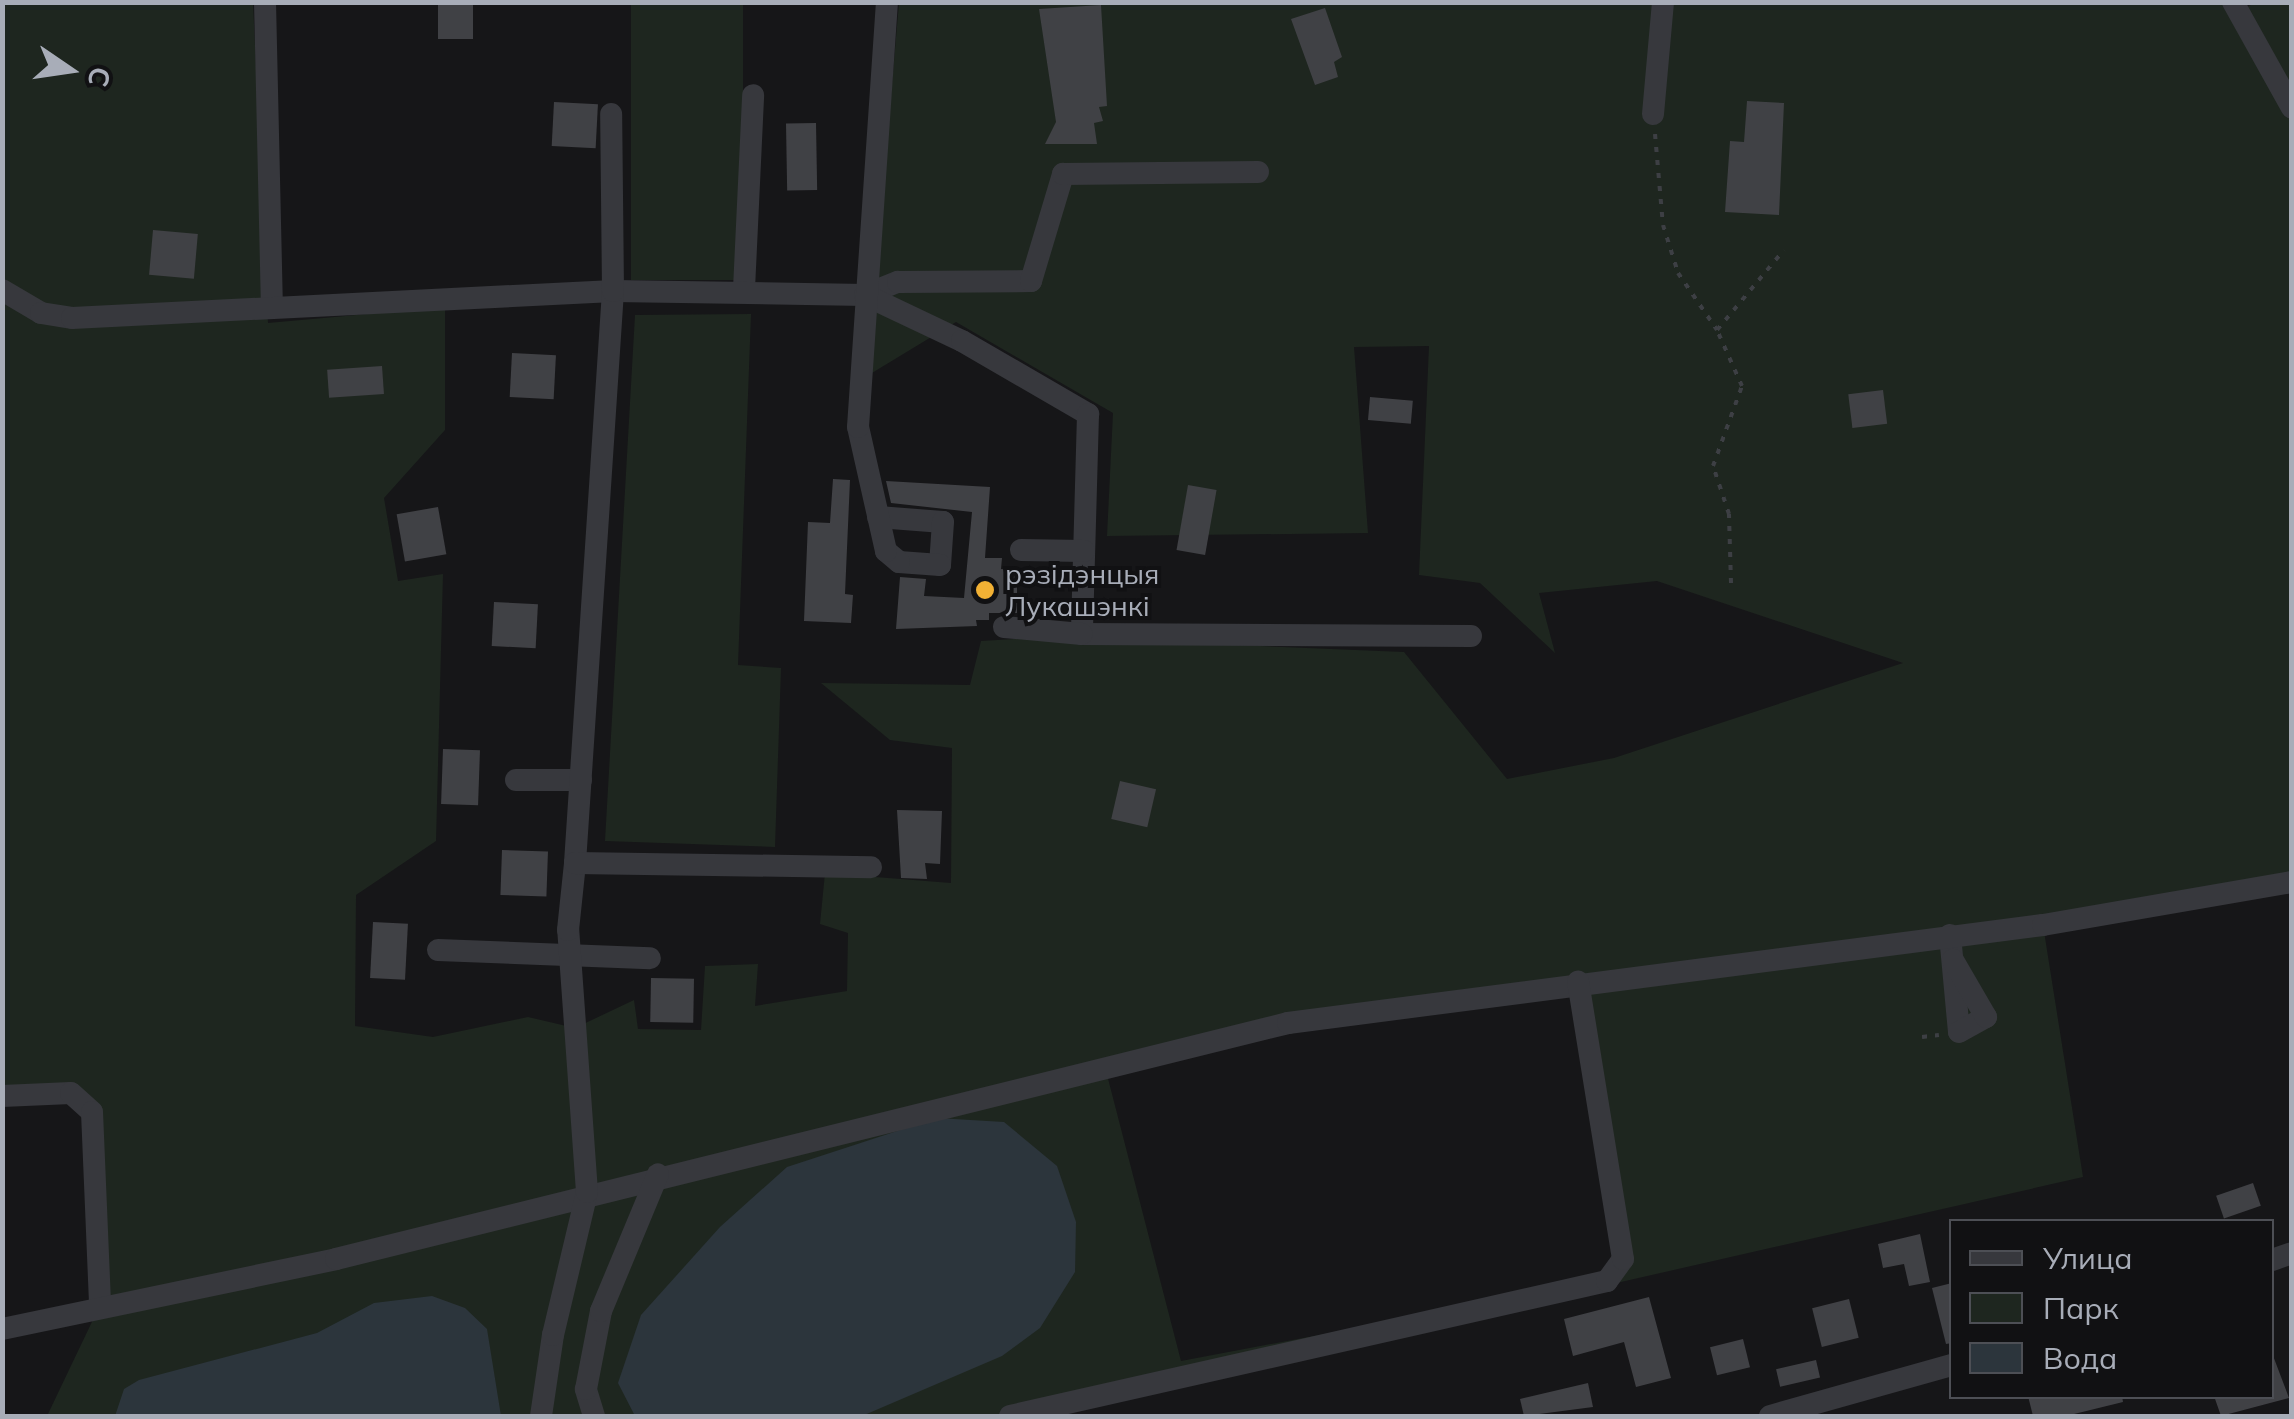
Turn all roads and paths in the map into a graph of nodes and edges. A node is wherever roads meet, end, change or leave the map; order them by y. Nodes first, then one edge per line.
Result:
1 (265, 2) edge
2 (887, 2) edge
3 (1663, 2) edge
4 (2233, 2) edge
5 (753, 95) dead end
6 (2292, 108) edge
7 (611, 114) dead end
8 (1653, 114) joint
9 (1258, 172) dead end
10 (1784, 250) dead end
11 (744, 289) junction
12 (2, 290) edge
13 (614, 290) junction
14 (865, 295) junction
15 (272, 306) junction
16 (1717, 330) junction
17 (878, 518) dead end
18 (1022, 550) dead end
19 (1084, 551) junction
20 (1731, 583) dead end
21 (1004, 628) dead end
22 (1082, 634) junction
23 (1471, 636) dead end
24 (516, 780) dead end
25 (580, 780) junction
26 (575, 863) junction
27 (871, 867) dead end
28 (2292, 882) edge
29 (1950, 935) junction
30 (438, 950) dead end
31 (570, 955) junction
32 (650, 958) dead end
33 (1952, 960) dead end
34 (1578, 982) junction
35 (2, 1096) edge
36 (658, 1174) junction
37 (587, 1192) junction
38 (100, 1306) junction
39 (2, 1329) edge
40 (1949, 1366) edge
41 (1784, 1415) edge
42 (542, 1416) edge
43 (594, 1416) edge
44 (1010, 1416) edge

1 - 15 street
2 - 14 street
3 - 8 street
4 - 6 street
5 - 11 street
7 - 13 street
8 - 16 path
9 - 14 street
10 - 16 path
11 - 13 street
11 - 14 street
12 - 15 street
13 - 15 street
13 - 25 street
14 - 17 street
14 - 19 street
16 - 20 path
18 - 19 street
19 - 22 street
21 - 22 street
22 - 23 street
24 - 25 street
25 - 26 street
26 - 27 street
26 - 31 street
28 - 29 street
29 - 33 street
29 - 34 street
30 - 31 street
31 - 32 street
31 - 37 street
34 - 36 street
34 - 44 street
35 - 38 street
36 - 37 street
36 - 43 street
37 - 38 street
37 - 42 street
38 - 39 street
40 - 41 street

